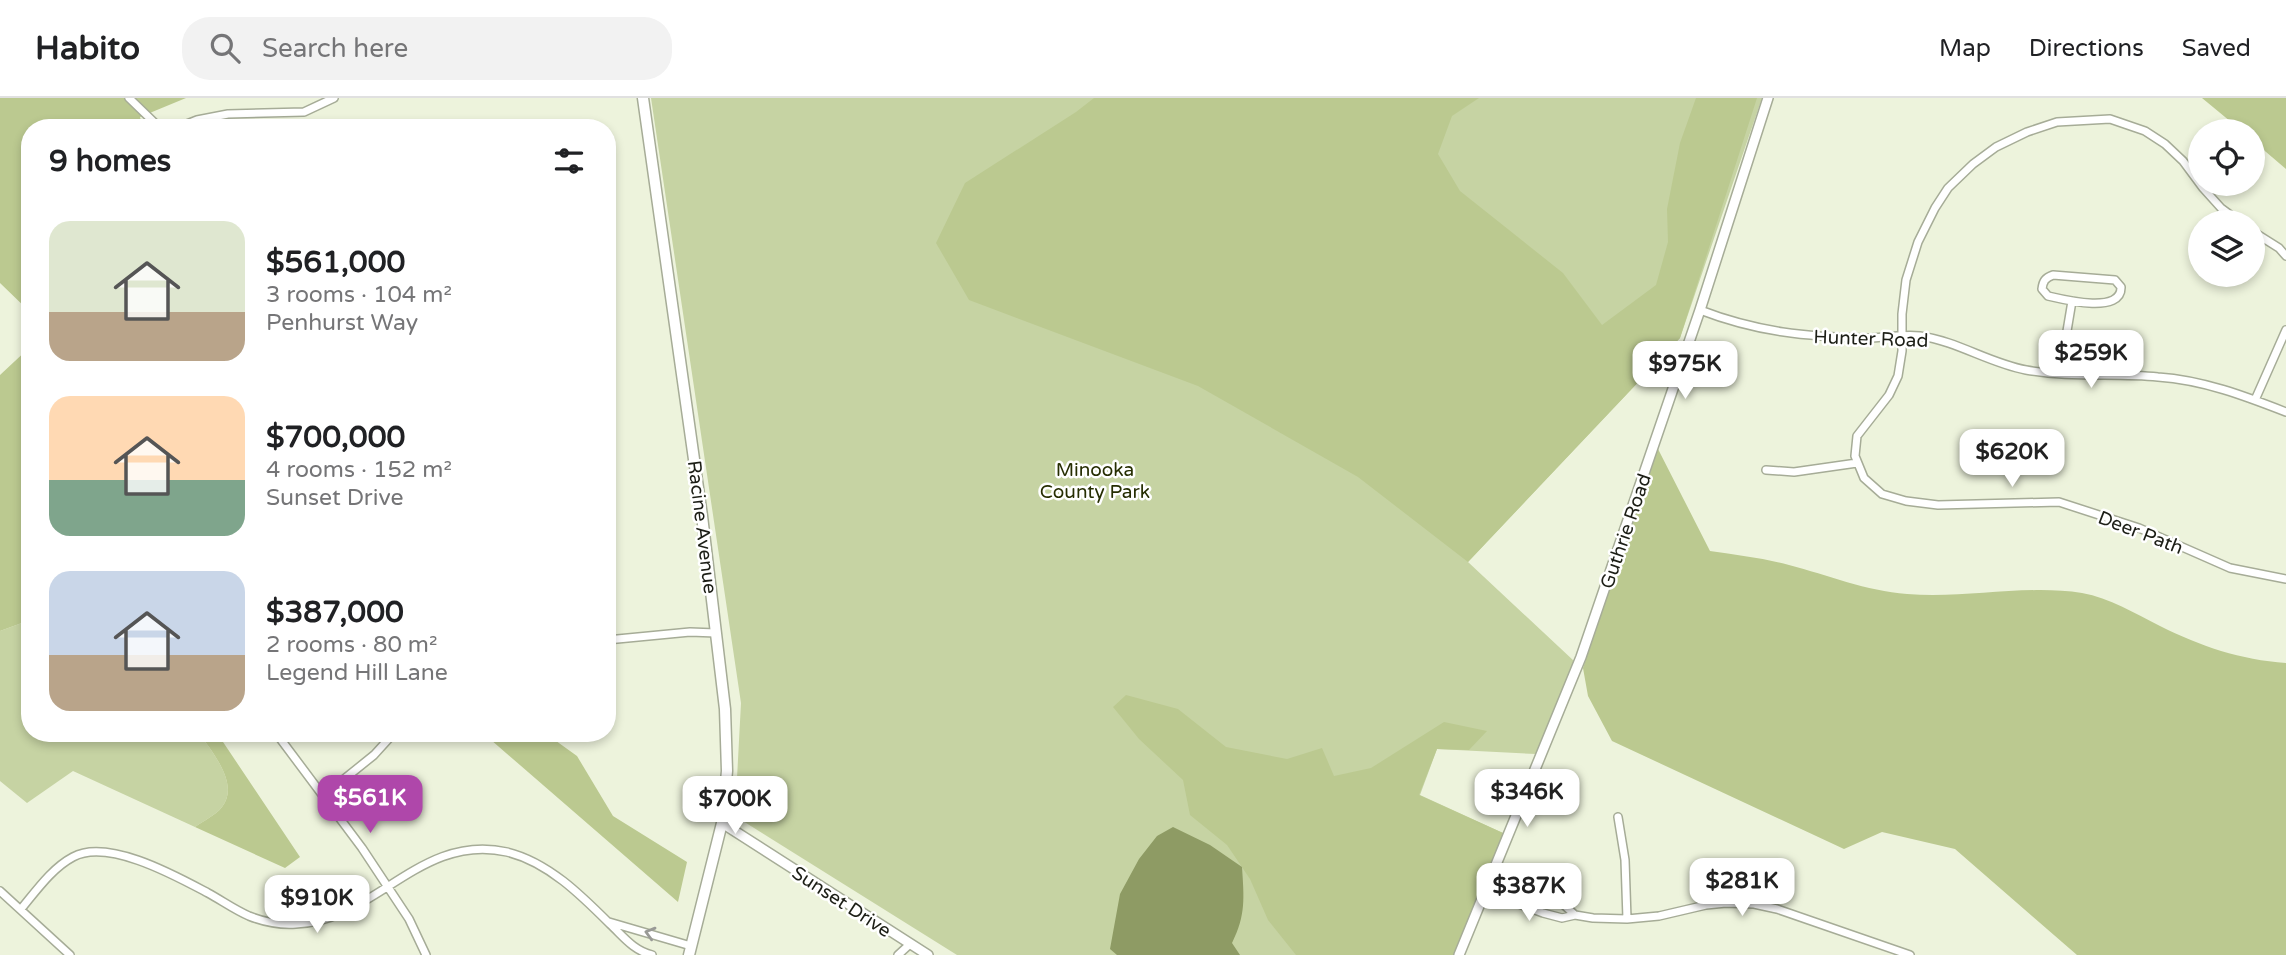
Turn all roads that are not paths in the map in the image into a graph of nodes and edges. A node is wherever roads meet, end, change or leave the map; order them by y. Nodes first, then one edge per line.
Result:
1 (129, 98) edge
2 (334, 98) edge
3 (643, 98) edge
4 (1768, 98) edge
5 (151, 119) edge
6 (202, 119) edge
7 (2224, 210) edge
8 (2265, 240) edge
9 (2286, 256) edge
10 (2072, 301) junction
11 (1700, 310) junction
12 (2286, 330) edge
13 (1902, 336) junction
14 (2060, 373) junction
15 (2255, 400) junction
16 (2286, 412) edge
17 (1857, 463) junction
18 (1766, 470) dead end
19 (2286, 579) edge
20 (716, 633) junction
21 (616, 639) edge
22 (283, 742) edge
23 (386, 742) edge
24 (323, 796) junction
25 (1618, 817) dead end
26 (722, 823) junction
27 (1492, 875) junction
28 (388, 885) junction
29 (0, 891) edge
30 (1485, 891) junction
31 (1533, 892) junction
32 (1526, 906) junction
33 (20, 909) junction
34 (1575, 915) junction
35 (1627, 919) junction
36 (609, 922) junction
37 (910, 944) junction
38 (690, 951) edge
39 (70, 955) edge
40 (426, 955) edge
41 (652, 955) edge
42 (898, 955) edge
43 (928, 955) edge
44 (1459, 955) edge
45 (1910, 955) edge

1 - 5 street
2 - 6 street
3 - 20 main road, Racine Avenue
4 - 11 street, Guthrie Road
7 - 13 street
8 - 9 street
10 - 10 street
10 - 14 street
11 - 13 street, Hunter Road
11 - 27 street, Guthrie Road
12 - 15 street
13 - 14 street, Hunter Road
13 - 17 street
14 - 15 street, Hunter Road
15 - 16 street, Hunter Road
17 - 18 street
17 - 19 street, Deer Path
20 - 21 street
20 - 26 main road, Racine Avenue
22 - 24 street
23 - 24 street
24 - 28 street
25 - 35 street
26 - 37 street, Sunset Drive
26 - 38 main road, Racine Avenue
27 - 30 street, Guthrie Road
27 - 31 street
28 - 33 street
28 - 36 street
28 - 40 street
29 - 33 street
30 - 32 street
30 - 44 street, Guthrie Road
31 - 32 street
31 - 34 street
32 - 34 street
33 - 39 street
34 - 35 street
35 - 45 street
38 -> 36 street
36 - 41 street
37 - 42 street
37 - 43 street, Sunset Drive

